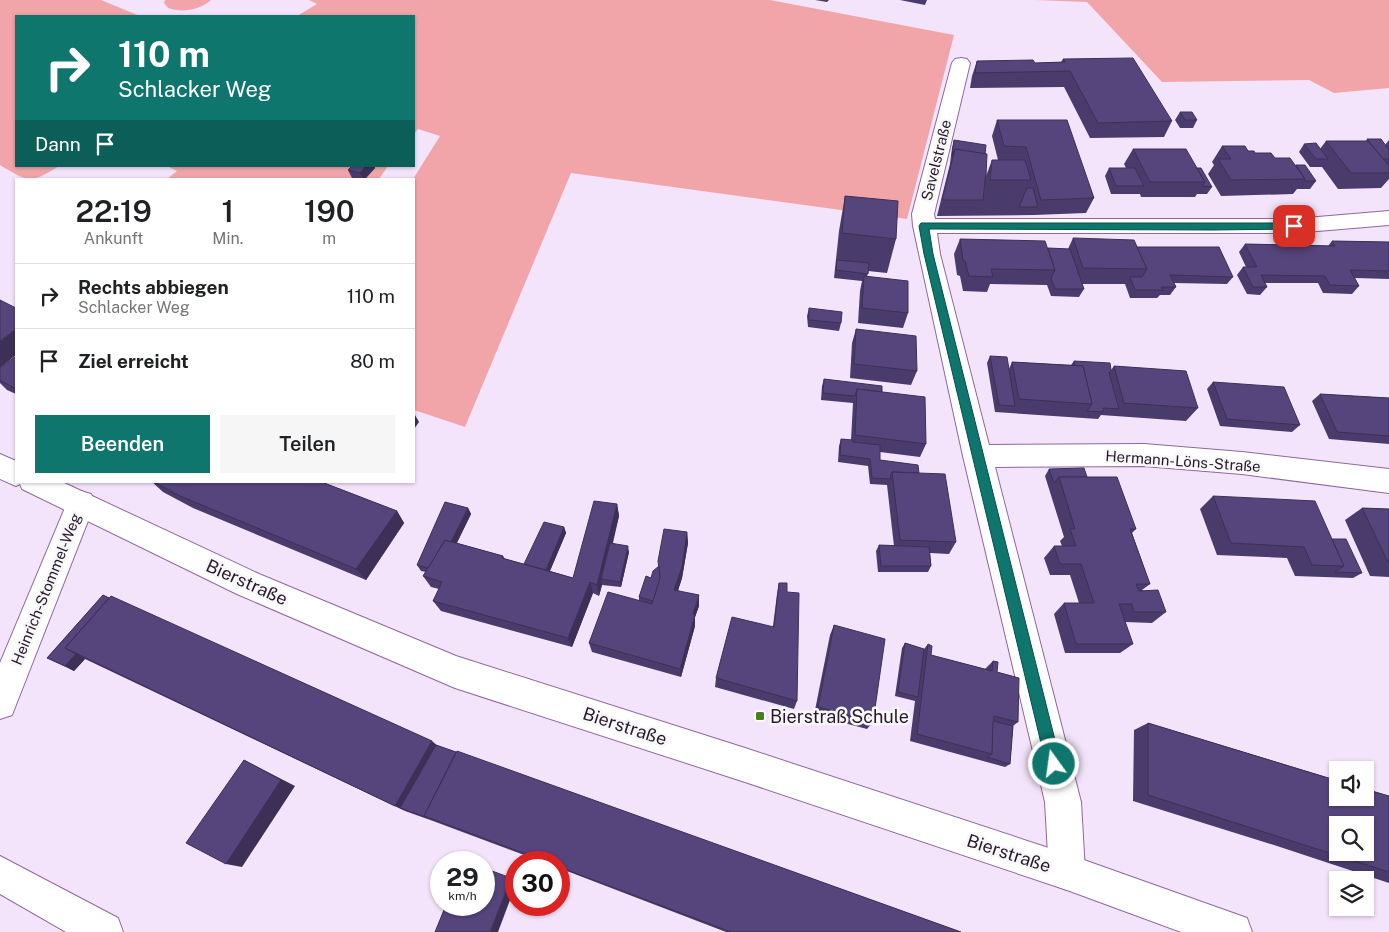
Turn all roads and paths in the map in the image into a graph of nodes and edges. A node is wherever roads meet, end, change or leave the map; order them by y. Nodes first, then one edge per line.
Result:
1 (961, 63) dead end
2 (1389, 218) edge
3 (924, 226) junction
4 (977, 456) junction
5 (0, 466) edge
6 (15, 474) edge
7 (1389, 481) edge
8 (36, 483) edge
9 (81, 503) junction
10 (0, 704) edge
11 (1067, 872) junction
12 (0, 874) edge
13 (104, 932) edge
14 (1232, 932) edge

1 - 3 street, Savelstraße
2 - 3 street
3 - 4 street, Savelstraße
4 - 7 street, Hermann-Löns-Straße
4 - 11 street, Savelstraße
5 - 6 street
8 - 9 street, Bierstraße
9 - 10 street, Heinrich-Stommel-Weg
9 - 11 street, Bierstraße
11 - 14 street, Bierstraße
12 - 13 street

